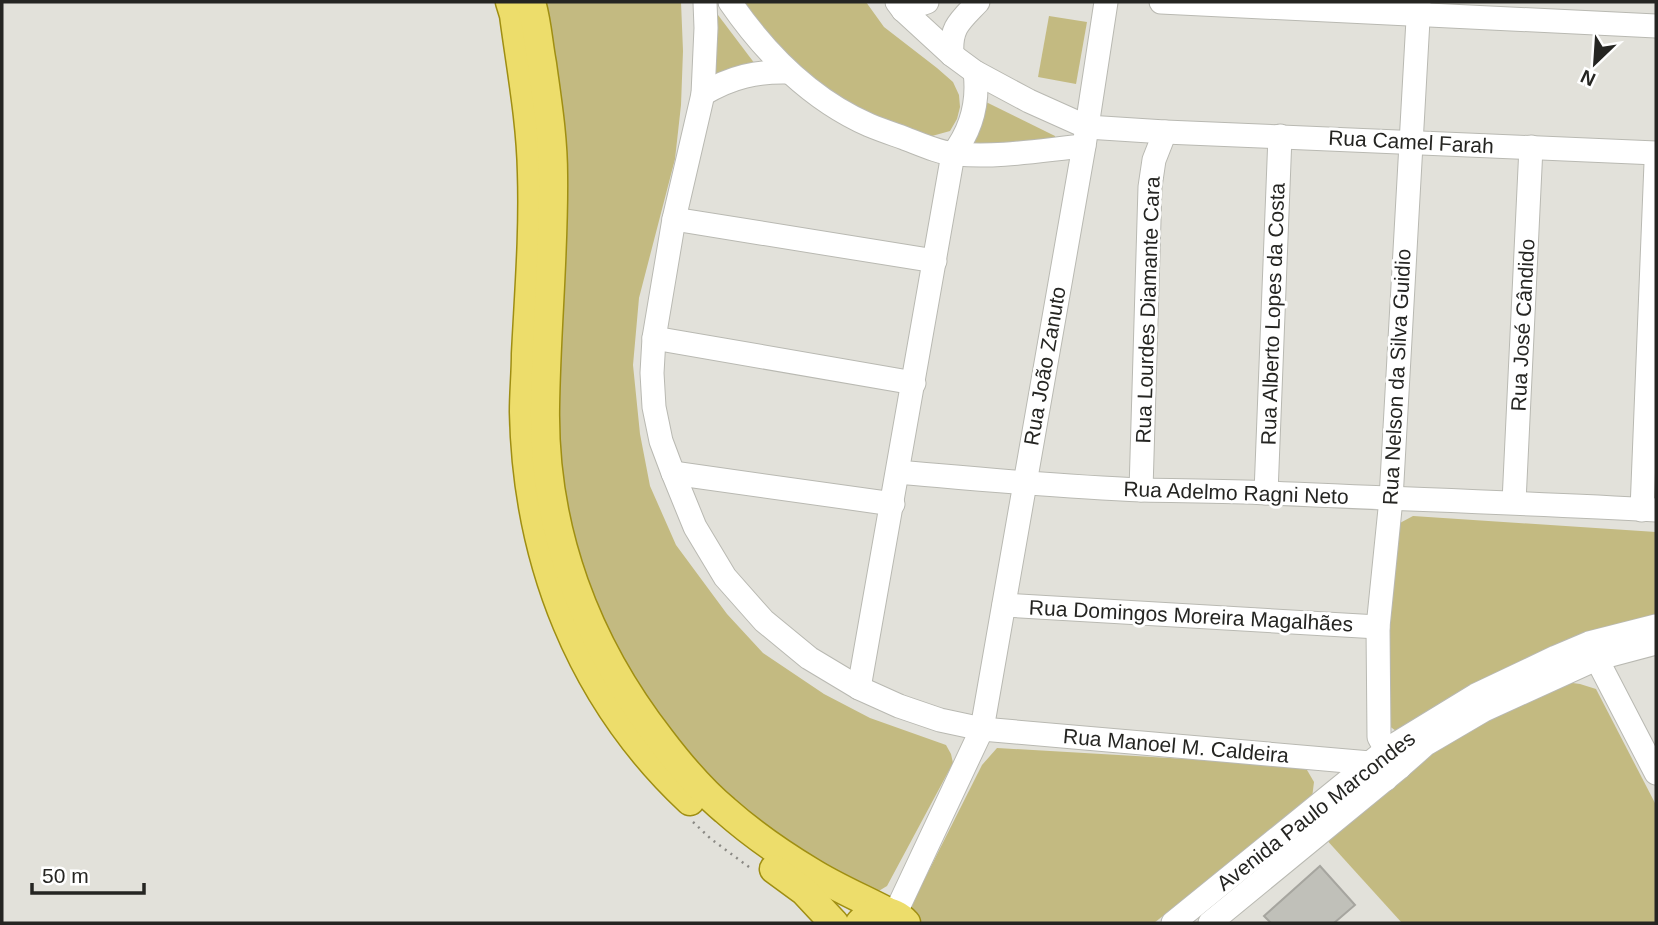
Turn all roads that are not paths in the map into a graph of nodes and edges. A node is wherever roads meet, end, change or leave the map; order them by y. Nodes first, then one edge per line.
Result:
1 (510, 2) edge
2 (531, 2) edge
3 (705, 2) edge
4 (730, 2) edge
5 (927, 2) edge
6 (978, 2) edge
7 (1105, 2) edge
8 (1161, 2) edge
9 (1497, 2) edge
10 (900, 6) edge
11 (1419, 8) edge
12 (1479, 17) junction
13 (1656, 26) edge
14 (952, 55) junction
15 (789, 72) junction
16 (975, 72) junction
17 (703, 93) junction
18 (1165, 132) junction
19 (1086, 136) junction
20 (1280, 136) junction
21 (1411, 142) junction
22 (1531, 147) junction
23 (1656, 153) edge
24 (953, 154) junction
25 (1656, 163) edge
26 (674, 219) junction
27 (935, 261) junction
28 (654, 338) junction
29 (914, 383) junction
30 (898, 472) junction
31 (673, 473) junction
32 (1025, 484) junction
33 (1141, 490) junction
34 (1266, 493) junction
35 (1391, 499) junction
36 (1514, 502) junction
37 (893, 504) junction
38 (1649, 510) edge
39 (1004, 605) junction
40 (1656, 626) edge
41 (1378, 627) junction
42 (1656, 643) edge
43 (1592, 651) junction
44 (859, 688) junction
45 (982, 729) junction
46 (1294, 757) junction
47 (1386, 765) junction
48 (1656, 773) edge
49 (1319, 805) junction
50 (896, 916) edge
51 (1203, 918) edge
52 (834, 923) edge
53 (860, 923) edge
54 (1173, 923) edge

1 - 52 main road
2 - 50 main road
3 - 17 street, Rua Manoel M. Caldeira
4 - 15 street
5 - 10 street
6 - 14 street
7 - 19 street, Rua João Zanuto
8 - 11 street
9 - 12 street
10 - 14 street
11 - 12 street
11 - 21 street, Rua Nelson da Silva Guidio
12 - 13 street
14 - 16 street
15 - 17 street
15 - 24 street
16 - 19 street
16 - 24 street
17 - 26 street, Rua Manoel M. Caldeira
18 - 19 street, Rua Camel Farah
18 - 20 street, Rua Camel Farah
18 - 33 street, Rua Lourdes Diamante Cara
19 - 24 street
19 - 32 street, Rua João Zanuto
20 - 21 street, Rua Camel Farah
20 - 34 street, Rua Alberto Lopes da Costa
21 - 22 street, Rua Camel Farah
21 - 35 street, Rua Nelson da Silva Guidio
22 - 23 street, Rua Camel Farah
22 - 36 street, Rua José Cândido
24 - 27 street
25 - 38 street
26 - 27 street
26 - 28 street, Rua Manoel M. Caldeira
27 - 29 street
28 - 29 street
28 - 31 street, Rua Manoel M. Caldeira
29 - 30 street
30 - 32 street, Rua Adelmo Ragni Neto
30 - 37 street
31 - 37 street
31 - 44 street, Rua Manoel M. Caldeira
32 - 33 street, Rua Adelmo Ragni Neto
32 - 39 street, Rua João Zanuto
33 - 34 street, Rua Adelmo Ragni Neto
34 - 35 street, Rua Adelmo Ragni Neto
35 - 36 street, Rua Adelmo Ragni Neto
35 - 41 street, Rua Nelson da Silva Guidio
36 - 38 street, Rua Adelmo Ragni Neto
37 - 44 street
39 - 41 street, Rua Domingos Moreira Magalhães
39 - 45 street, Rua João Zanuto
40 - 43 street, Avenida Paulo Marcondes
41 - 47 street, Rua Nelson da Silva Guidio
42 - 43 street, Avenida Paulo Marcondes
43 - 47 street, Avenida Paulo Marcondes
43 - 48 street
44 - 45 street, Rua Manoel M. Caldeira
45 - 46 street, Rua Manoel M. Caldeira
45 - 50 street, Rua João Zanuto
46 - 47 street, Rua Manoel M. Caldeira
46 - 49 street
47 - 49 street, Avenida Paulo Marcondes
47 - 51 street, Avenida Paulo Marcondes
49 - 51 street, Avenida Paulo Marcondes
50 - 53 main road
51 - 54 street, Avenida Paulo Marcondes

